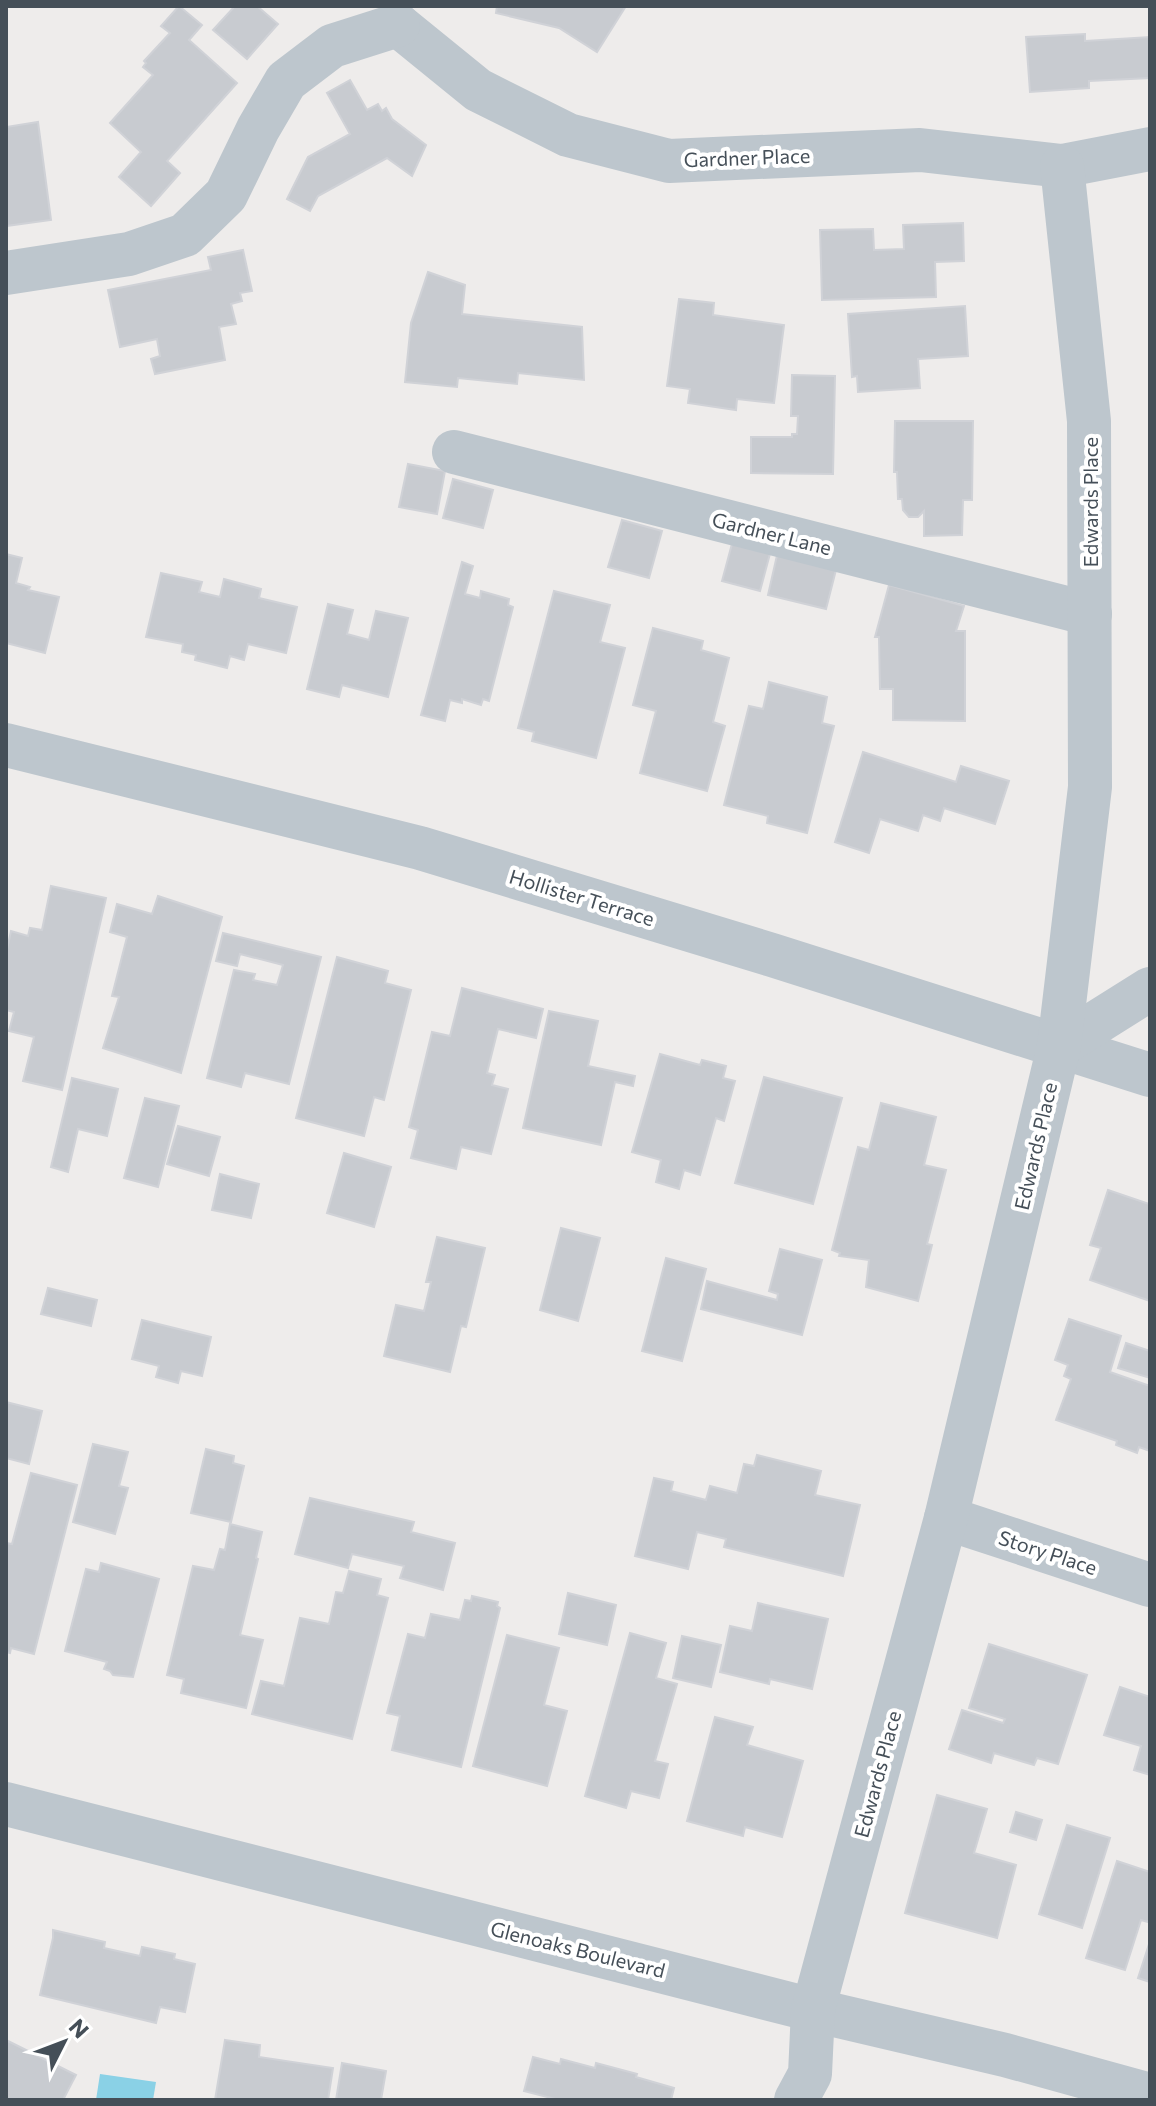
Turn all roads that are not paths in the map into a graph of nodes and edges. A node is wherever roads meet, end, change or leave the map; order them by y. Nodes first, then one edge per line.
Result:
1 (401, 15) edge
2 (1150, 149) edge
3 (1062, 166) junction
4 (6, 273) edge
5 (454, 452) dead end
6 (1090, 614) junction
7 (6, 745) edge
8 (1150, 989) edge
9 (1059, 1046) junction
10 (1150, 1075) edge
11 (946, 1518) junction
12 (1150, 1585) edge
13 (6, 1804) edge
14 (813, 2010) junction
15 (1150, 2095) edge
16 (796, 2100) edge

1 - 3 street, Gardner Place
1 - 4 street
2 - 3 street, Gardner Place
3 - 6 street, Edwards Place
5 - 6 street, Gardner Lane
6 - 9 street, Edwards Place
7 - 9 street, Hollister Terrace
8 - 9 street
9 - 10 street, Hollister Terrace
9 - 11 street, Edwards Place
11 - 12 street, Story Place
11 - 14 street, Edwards Place
13 - 14 street, Glenoaks Boulevard
14 - 15 street, Glenoaks Boulevard
14 - 16 street, Edwards Place

